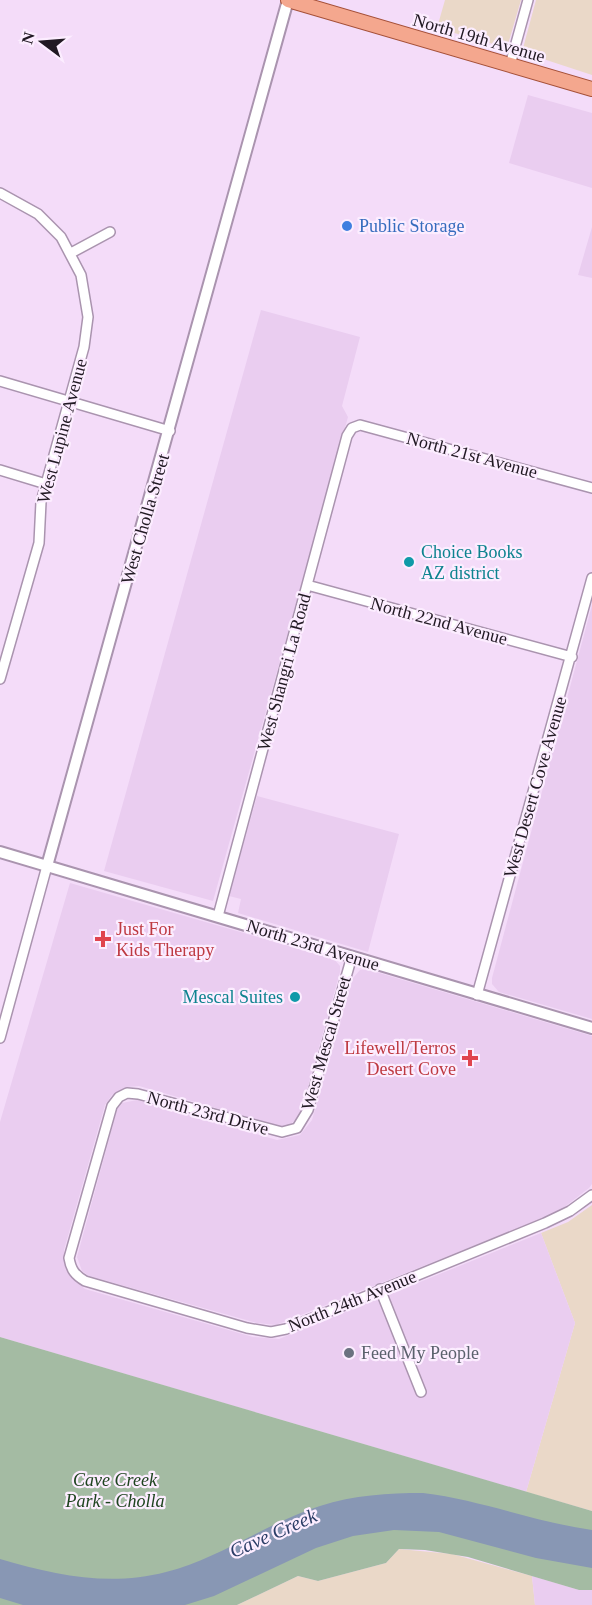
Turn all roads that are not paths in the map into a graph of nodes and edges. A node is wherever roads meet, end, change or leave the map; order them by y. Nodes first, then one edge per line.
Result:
1 (288, 0) edge
2 (528, 0) edge
3 (510, 65) junction
4 (592, 89) edge
5 (0, 193) edge
6 (110, 232) dead end
7 (71, 253) junction
8 (0, 381) edge
9 (69, 402) junction
10 (352, 428) joint
11 (170, 431) junction
12 (0, 470) edge
13 (46, 484) junction
14 (592, 488) edge
15 (592, 578) edge
16 (307, 585) junction
17 (572, 657) junction
18 (0, 680) edge
19 (0, 852) edge
20 (47, 866) junction
21 (218, 916) junction
22 (352, 956) junction
23 (477, 995) junction
24 (592, 1028) edge
25 (0, 1038) edge
26 (297, 1128) joint
27 (592, 1195) edge
28 (70, 1268) joint
29 (380, 1289) junction
30 (421, 1392) dead end

1 - 3 main road, North 19th Avenue
1 - 11 street, West Cholla Street
2 - 3 street
3 - 4 main road, North 19th Avenue
5 - 7 street, West Lupine Avenue
6 - 7 street
7 - 9 street, West Lupine Avenue
8 - 9 street
9 - 11 street
9 - 13 street, West Lupine Avenue
10 - 14 street, North 21st Avenue
10 - 16 street, West Shangri La Road
11 - 20 street, West Cholla Street
12 - 13 street
13 - 18 street, West Lupine Avenue
15 - 17 street, West Desert Cove Avenue
16 - 17 street, North 22nd Avenue
16 - 21 street, West Shangri La Road
17 - 23 street, West Desert Cove Avenue
19 - 20 street, North 23rd Avenue
20 - 21 street, North 23rd Avenue
20 - 25 street, West Cholla Street
21 - 22 street, North 23rd Avenue
22 - 23 street, North 23rd Avenue
22 - 26 street, West Mescal Street
23 - 24 street, North 23rd Avenue
26 - 28 street, North 23rd Drive
27 - 29 street, North 24th Avenue
28 - 29 street, North 24th Avenue
29 - 30 street

